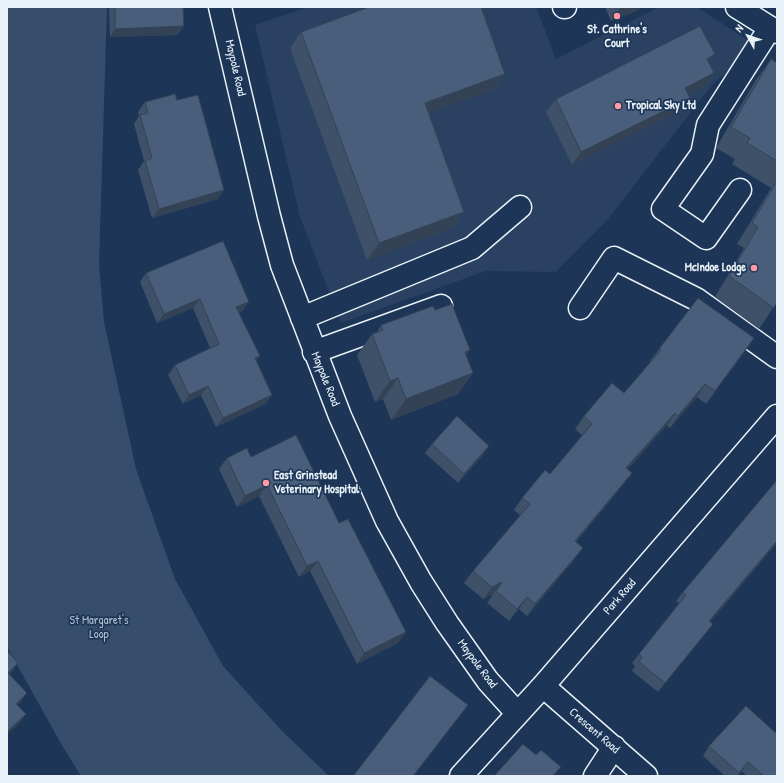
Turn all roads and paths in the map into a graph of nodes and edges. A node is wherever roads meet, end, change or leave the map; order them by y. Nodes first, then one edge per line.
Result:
1 (220, 7) edge
2 (737, 7) edge
3 (774, 30) edge
4 (740, 190) dead end
5 (520, 207) dead end
6 (441, 306) edge
7 (580, 308) dead end
8 (302, 318) junction
9 (314, 352) junction
10 (777, 357) edge
11 (777, 416) edge
12 (543, 686) junction
13 (517, 713) junction
14 (614, 747) junction
15 (461, 776) edge
16 (595, 776) edge
17 (646, 776) edge

1 - 8 street, Maypole Road
2 - 3 street
3 - 4 street
5 - 8 street
6 - 9 street
7 - 10 street
8 - 9 street, Maypole Road
9 - 13 street, Maypole Road
11 - 12 street, Park Road
12 - 13 street, Park Road
12 - 14 street, Crescent Road
13 - 15 street, Park Road
14 - 16 street
14 - 17 street, Crescent Road

